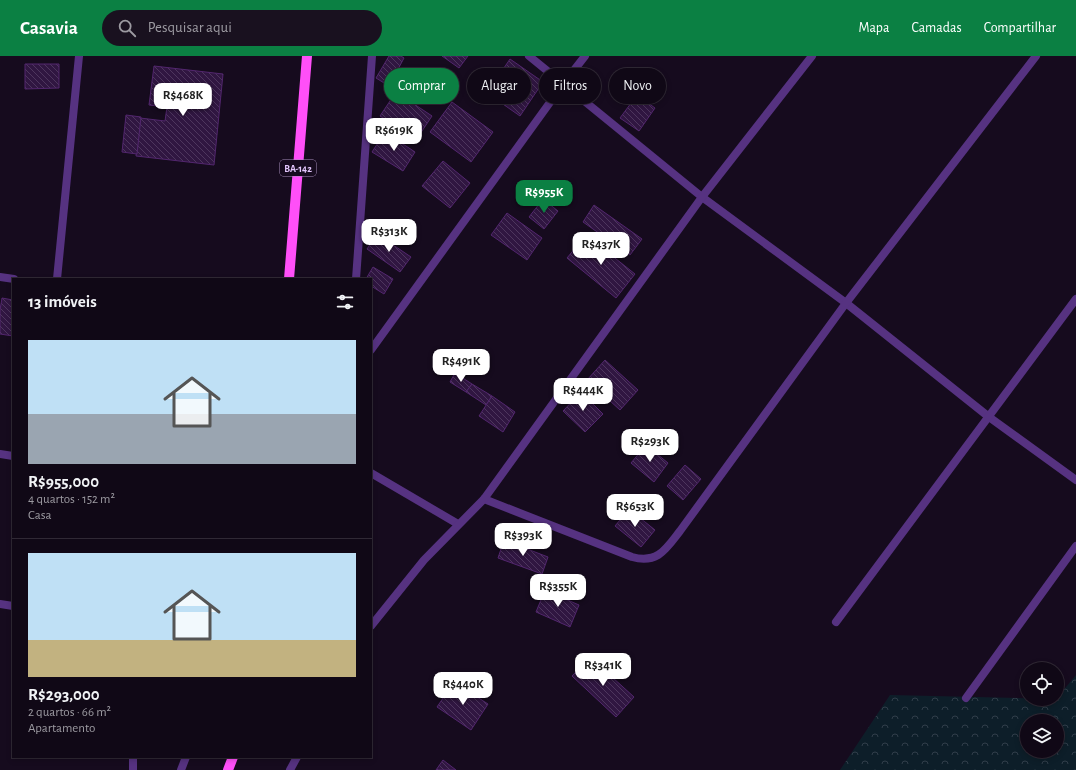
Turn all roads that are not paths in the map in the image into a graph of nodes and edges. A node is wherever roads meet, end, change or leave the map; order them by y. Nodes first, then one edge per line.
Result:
1 (79, 56) edge
2 (307, 56) edge
3 (372, 56) edge
4 (529, 56) edge
5 (585, 56) edge
6 (812, 56) edge
7 (1036, 56) edge
8 (545, 68) edge
9 (576, 68) edge
10 (549, 104) edge
11 (589, 104) edge
12 (702, 197) junction
13 (0, 277) edge
14 (57, 278) edge
15 (288, 278) edge
16 (356, 278) edge
17 (12, 279) edge
18 (1076, 299) edge
19 (846, 303) junction
20 (372, 349) edge
21 (989, 417) junction
22 (0, 454) edge
23 (12, 456) edge
24 (372, 474) edge
25 (1074, 476) edge
26 (484, 499) junction
27 (458, 524) junction
28 (1076, 546) edge
29 (0, 604) edge
30 (12, 606) edge
31 (836, 622) dead end
32 (372, 625) edge
33 (966, 698) dead end
34 (133, 758) edge
35 (186, 758) edge
36 (233, 758) edge
37 (296, 758) edge
38 (133, 770) edge
39 (181, 770) edge
40 (228, 770) edge
41 (290, 770) edge

1 - 14 street
2 - 15 main road, BA-142
3 - 16 street
4 - 8 street
5 - 9 street
6 - 12 street
7 - 19 street
10 - 20 street
11 - 12 street
12 - 19 street
12 - 26 street
13 - 17 street
18 - 21 street
19 - 21 street
19 - 26 street
21 - 25 street
21 - 31 street
22 - 23 street
24 - 27 street
26 - 27 street
27 - 32 street
28 - 33 street
29 - 30 street
34 - 38 street
35 - 39 street
36 - 40 main road
37 - 41 street

